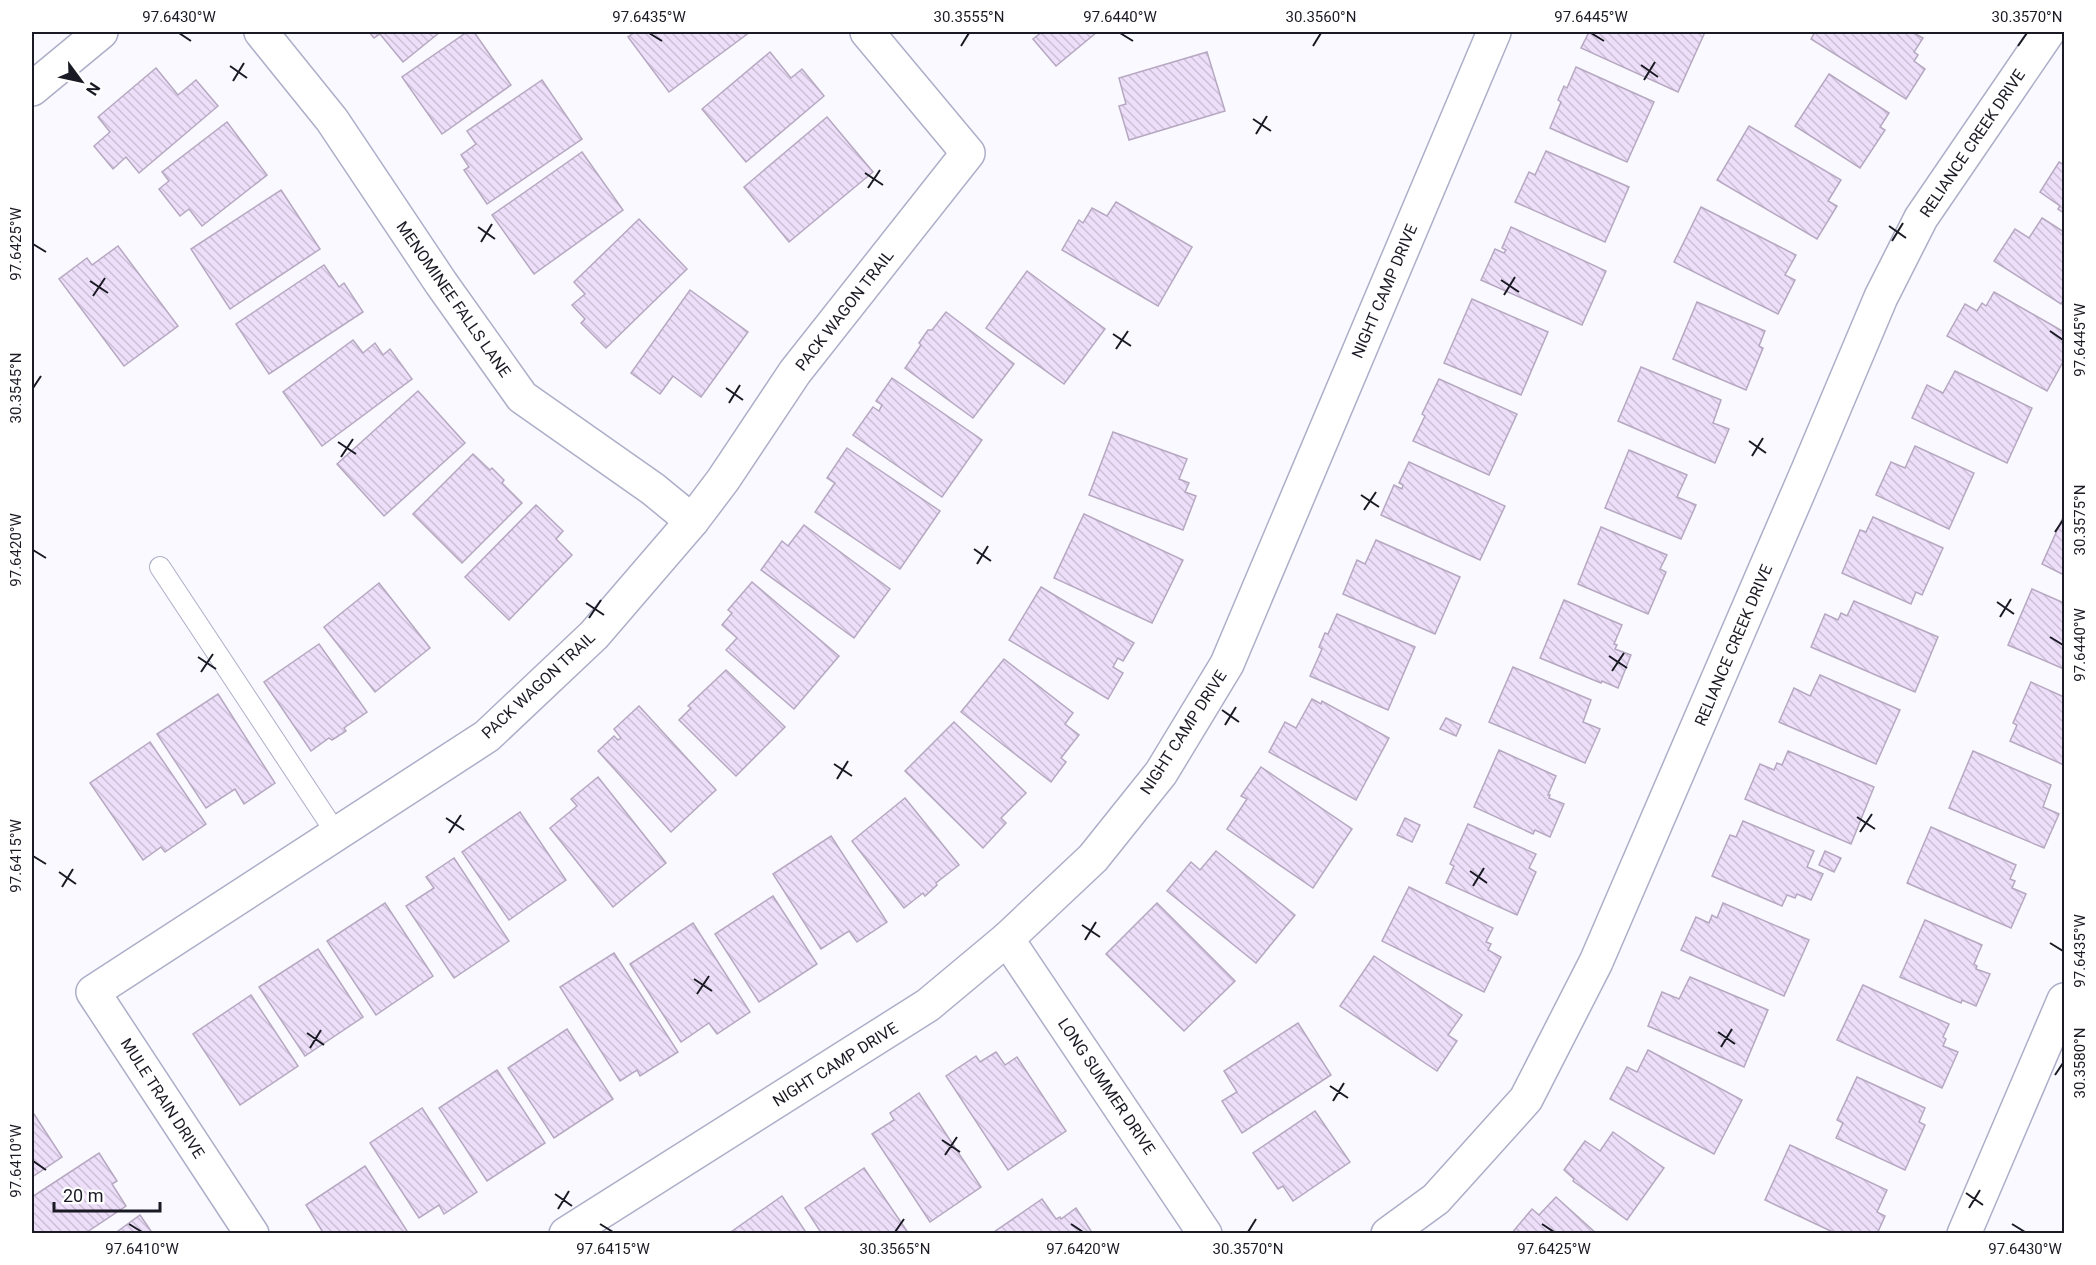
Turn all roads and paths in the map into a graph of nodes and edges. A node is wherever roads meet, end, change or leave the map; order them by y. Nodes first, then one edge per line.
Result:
1 (101, 32) edge
2 (261, 32) edge
3 (867, 32) edge
4 (1494, 32) edge
5 (2048, 32) edge
6 (32, 89) edge
7 (692, 521) junction
8 (160, 567) dead end
9 (336, 833) junction
10 (1007, 939) junction
11 (93, 992) joint
12 (2064, 1000) edge
13 (252, 1233) edge
14 (566, 1233) edge
15 (1206, 1233) edge
16 (1388, 1233) edge
17 (1964, 1233) edge

1 - 6 street
2 - 7 street, MENOMINEE FALLS LANE
3 - 7 street, PACK WAGON TRAIL
4 - 10 street, NIGHT CAMP DRIVE
5 - 16 street, RELIANCE CREEK DRIVE
7 - 9 street, PACK WAGON TRAIL
8 - 9 lane
9 - 11 street, PACK WAGON TRAIL
10 - 14 street, NIGHT CAMP DRIVE
10 - 15 street, LONG SUMMER DRIVE
11 - 13 street, MULE TRAIN DRIVE
12 - 17 street

